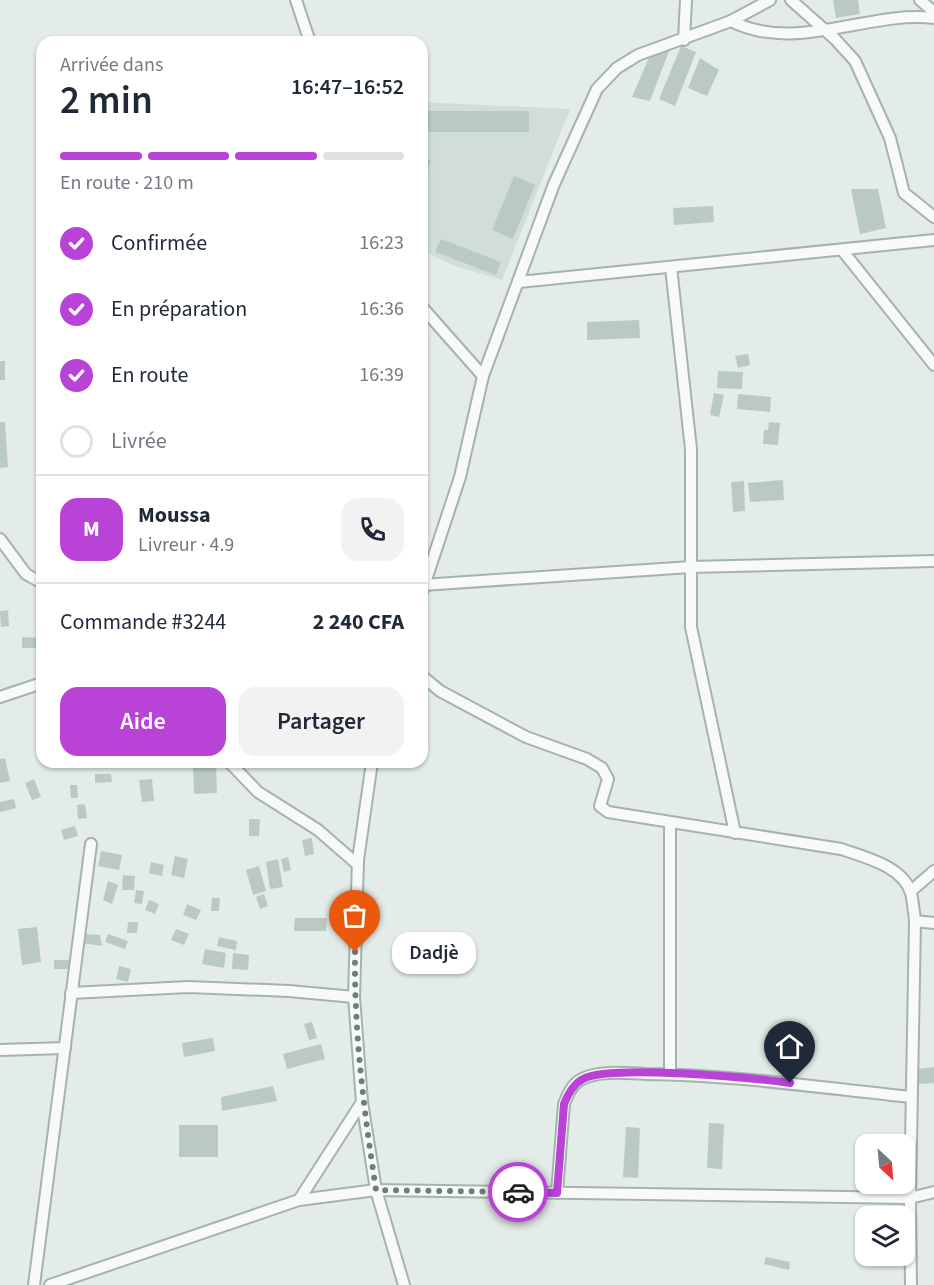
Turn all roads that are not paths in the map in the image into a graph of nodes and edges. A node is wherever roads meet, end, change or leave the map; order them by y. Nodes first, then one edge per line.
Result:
1 (296, 0) edge
2 (686, 0) edge
3 (770, 0) edge
4 (791, 0) edge
5 (920, 0) edge
6 (934, 12) edge
7 (934, 18) edge
8 (731, 21) junction
9 (826, 31) junction
10 (308, 36) edge
11 (684, 40) junction
12 (934, 217) edge
13 (934, 240) edge
14 (842, 250) junction
15 (671, 267) junction
16 (519, 282) junction
17 (428, 314) edge
18 (934, 365) edge
19 (483, 376) junction
20 (0, 539) edge
21 (934, 561) edge
22 (692, 567) junction
23 (428, 570) edge
24 (36, 580) edge
25 (428, 587) edge
26 (428, 681) edge
27 (36, 685) edge
28 (0, 697) edge
29 (235, 768) edge
30 (371, 768) edge
31 (670, 823) junction
32 (735, 833) junction
33 (92, 844) dead end
34 (357, 864) junction
35 (934, 871) edge
36 (911, 891) junction
37 (915, 921) junction
38 (934, 923) edge
39 (71, 993) junction
40 (354, 997) junction
41 (65, 1048) junction
42 (0, 1050) edge
43 (669, 1074) junction
44 (911, 1097) junction
45 (362, 1102) junction
46 (376, 1190) junction
47 (934, 1192) edge
48 (557, 1193) junction
49 (910, 1198) junction
50 (299, 1200) junction
51 (34, 1285) edge
52 (50, 1285) edge
53 (404, 1285) edge
54 (911, 1285) edge

1 - 10 street
2 - 11 street
3 - 8 street
4 - 9 street
5 - 6 street
7 - 9 street
8 - 9 street
8 - 11 street
9 - 12 street
11 - 16 street
13 - 14 street
14 - 15 street
14 - 18 street
15 - 16 street
15 - 22 street
16 - 19 street
17 - 19 street
19 - 23 street
20 - 24 street
21 - 22 street
22 - 25 street
22 - 32 street
26 - 31 street
27 - 28 street
29 - 34 street
30 - 34 street
31 - 32 street
31 - 43 street
32 - 36 street
33 - 39 street
34 - 40 street
35 - 36 street
36 - 37 street
37 - 38 street
37 - 44 street
39 - 40 street
39 - 41 street
40 - 45 street
41 - 42 street
41 - 51 street
43 - 44 street
43 - 48 street
44 - 49 street
45 - 46 street
45 - 50 street
46 - 48 street
46 - 50 street
46 - 53 street
47 - 49 street
48 - 49 street
49 - 54 street
50 - 52 street

